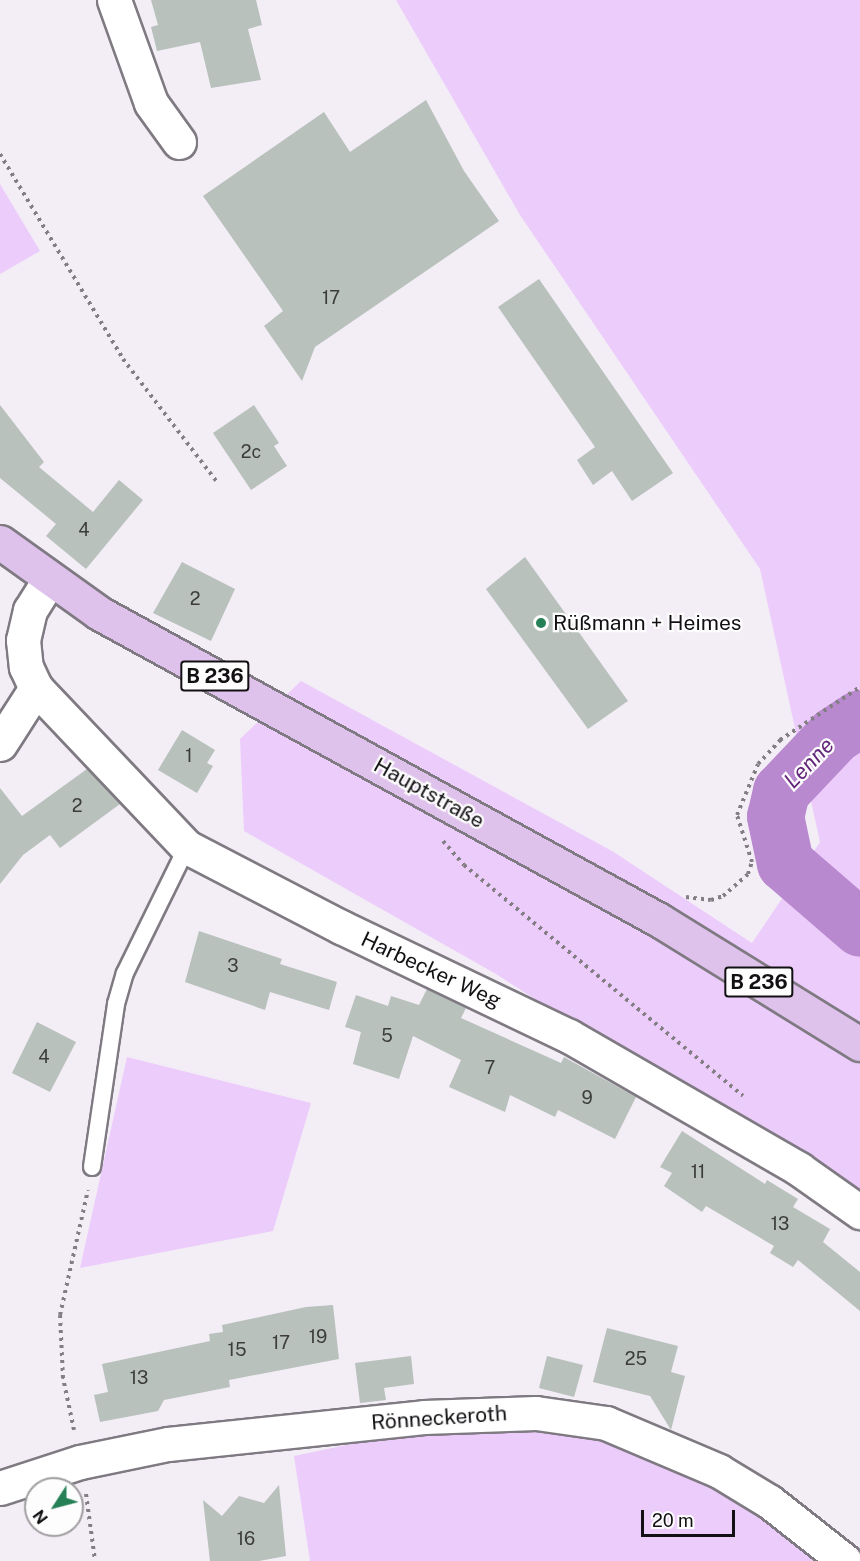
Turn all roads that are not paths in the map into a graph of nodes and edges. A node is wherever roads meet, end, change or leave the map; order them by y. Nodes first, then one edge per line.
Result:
1 (114, 0) edge
2 (179, 141) dead end
3 (0, 542) edge
4 (49, 580) junction
5 (36, 688) junction
6 (0, 744) edge
7 (187, 847) junction
8 (860, 1044) edge
9 (92, 1167) road end
10 (860, 1212) edge
11 (0, 1488) edge
12 (845, 1561) edge

1 - 2 street
3 - 4 main road, Hauptstraße / B 236
4 - 5 street
4 - 8 main road, Hauptstraße / B 236
5 - 6 street
5 - 7 street, Harbecker Weg
7 - 9 lane
7 - 10 street, Harbecker Weg
11 - 12 street, Rönneckeroth

